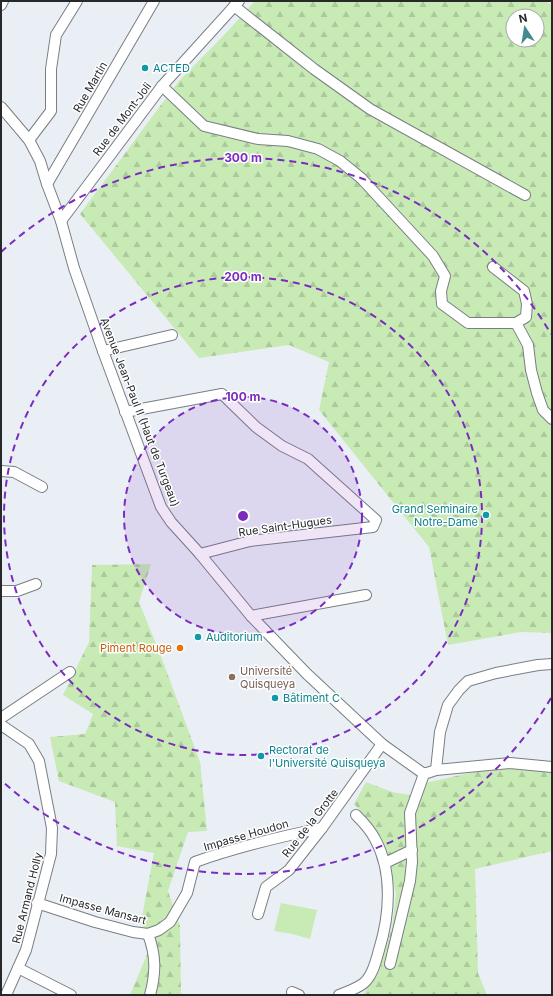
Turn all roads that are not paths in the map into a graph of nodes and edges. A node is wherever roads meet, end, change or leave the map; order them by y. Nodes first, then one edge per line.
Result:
1 (3, 1) edge
2 (77, 1) edge
3 (154, 1) edge
4 (237, 3) edge
5 (1, 5) edge
6 (162, 86) junction
7 (1, 107) edge
8 (29, 140) junction
9 (47, 184) junction
10 (525, 195) dead end
11 (62, 221) junction
12 (492, 267) dead end
13 (516, 323) junction
14 (172, 335) dead end
15 (103, 351) junction
16 (125, 412) junction
17 (552, 419) edge
18 (1, 471) edge
19 (42, 487) dead end
20 (200, 554) junction
21 (36, 584) dead end
22 (1, 591) edge
23 (366, 595) dead end
24 (251, 616) junction
25 (552, 664) edge
26 (70, 672) dead end
27 (1, 718) edge
28 (1, 725) edge
29 (382, 744) junction
30 (552, 767) edge
31 (436, 770) junction
32 (424, 774) junction
33 (356, 815) dead end
34 (322, 828) junction
35 (412, 850) junction
36 (385, 863) junction
37 (38, 903) junction
38 (258, 914) dead end
39 (148, 934) junction
40 (390, 964) dead end
41 (18, 968) junction
42 (6, 995) edge
43 (71, 995) edge
44 (150, 995) edge
45 (340, 995) edge

1 - 5 street
2 - 8 street
3 - 9 street, Rue Martin
4 - 6 street, Rue de Mont-Joli
4 - 10 street
6 - 11 street, Rue de Mont-Joli
6 - 13 street
7 - 8 street, Avenue Jean-Paul II (Haut de Turgeau)
8 - 9 street, Avenue Jean-Paul II (Haut de Turgeau)
9 - 11 street, Avenue Jean-Paul II (Haut de Turgeau)
11 - 15 street, Avenue Jean-Paul II (Haut de Turgeau)
12 - 13 street
13 - 17 street
14 - 15 street
15 - 16 street, Avenue Jean-Paul II (Haut de Turgeau)
16 - 20 street, Avenue Jean-Paul II (Haut de Turgeau)
16 - 20 street, Rue Saint-Hugues
18 - 19 street
20 - 24 street, Avenue Jean-Paul II (Haut de Turgeau)
21 - 22 street
23 - 24 street
24 - 29 street, Avenue Jean-Paul II (Haut de Turgeau)
25 - 31 street
26 - 27 street
28 - 37 street, Rue Armand Holly
29 - 32 street, Avenue Jean-Paul II (Haut de Turgeau)
29 - 34 street, Rue de la Grotte
30 - 31 street
31 - 32 street
32 - 35 street
33 - 36 street
34 - 38 street, Rue de la Grotte
34 - 39 street, Impasse Houdon
35 - 36 street
35 - 40 street
36 - 45 street
37 - 39 street, Impasse Mansart
37 - 41 street, Rue Armand Holly
39 - 44 street, Impasse Mansart
41 - 42 street, Rue Armand Holly
41 - 43 street

